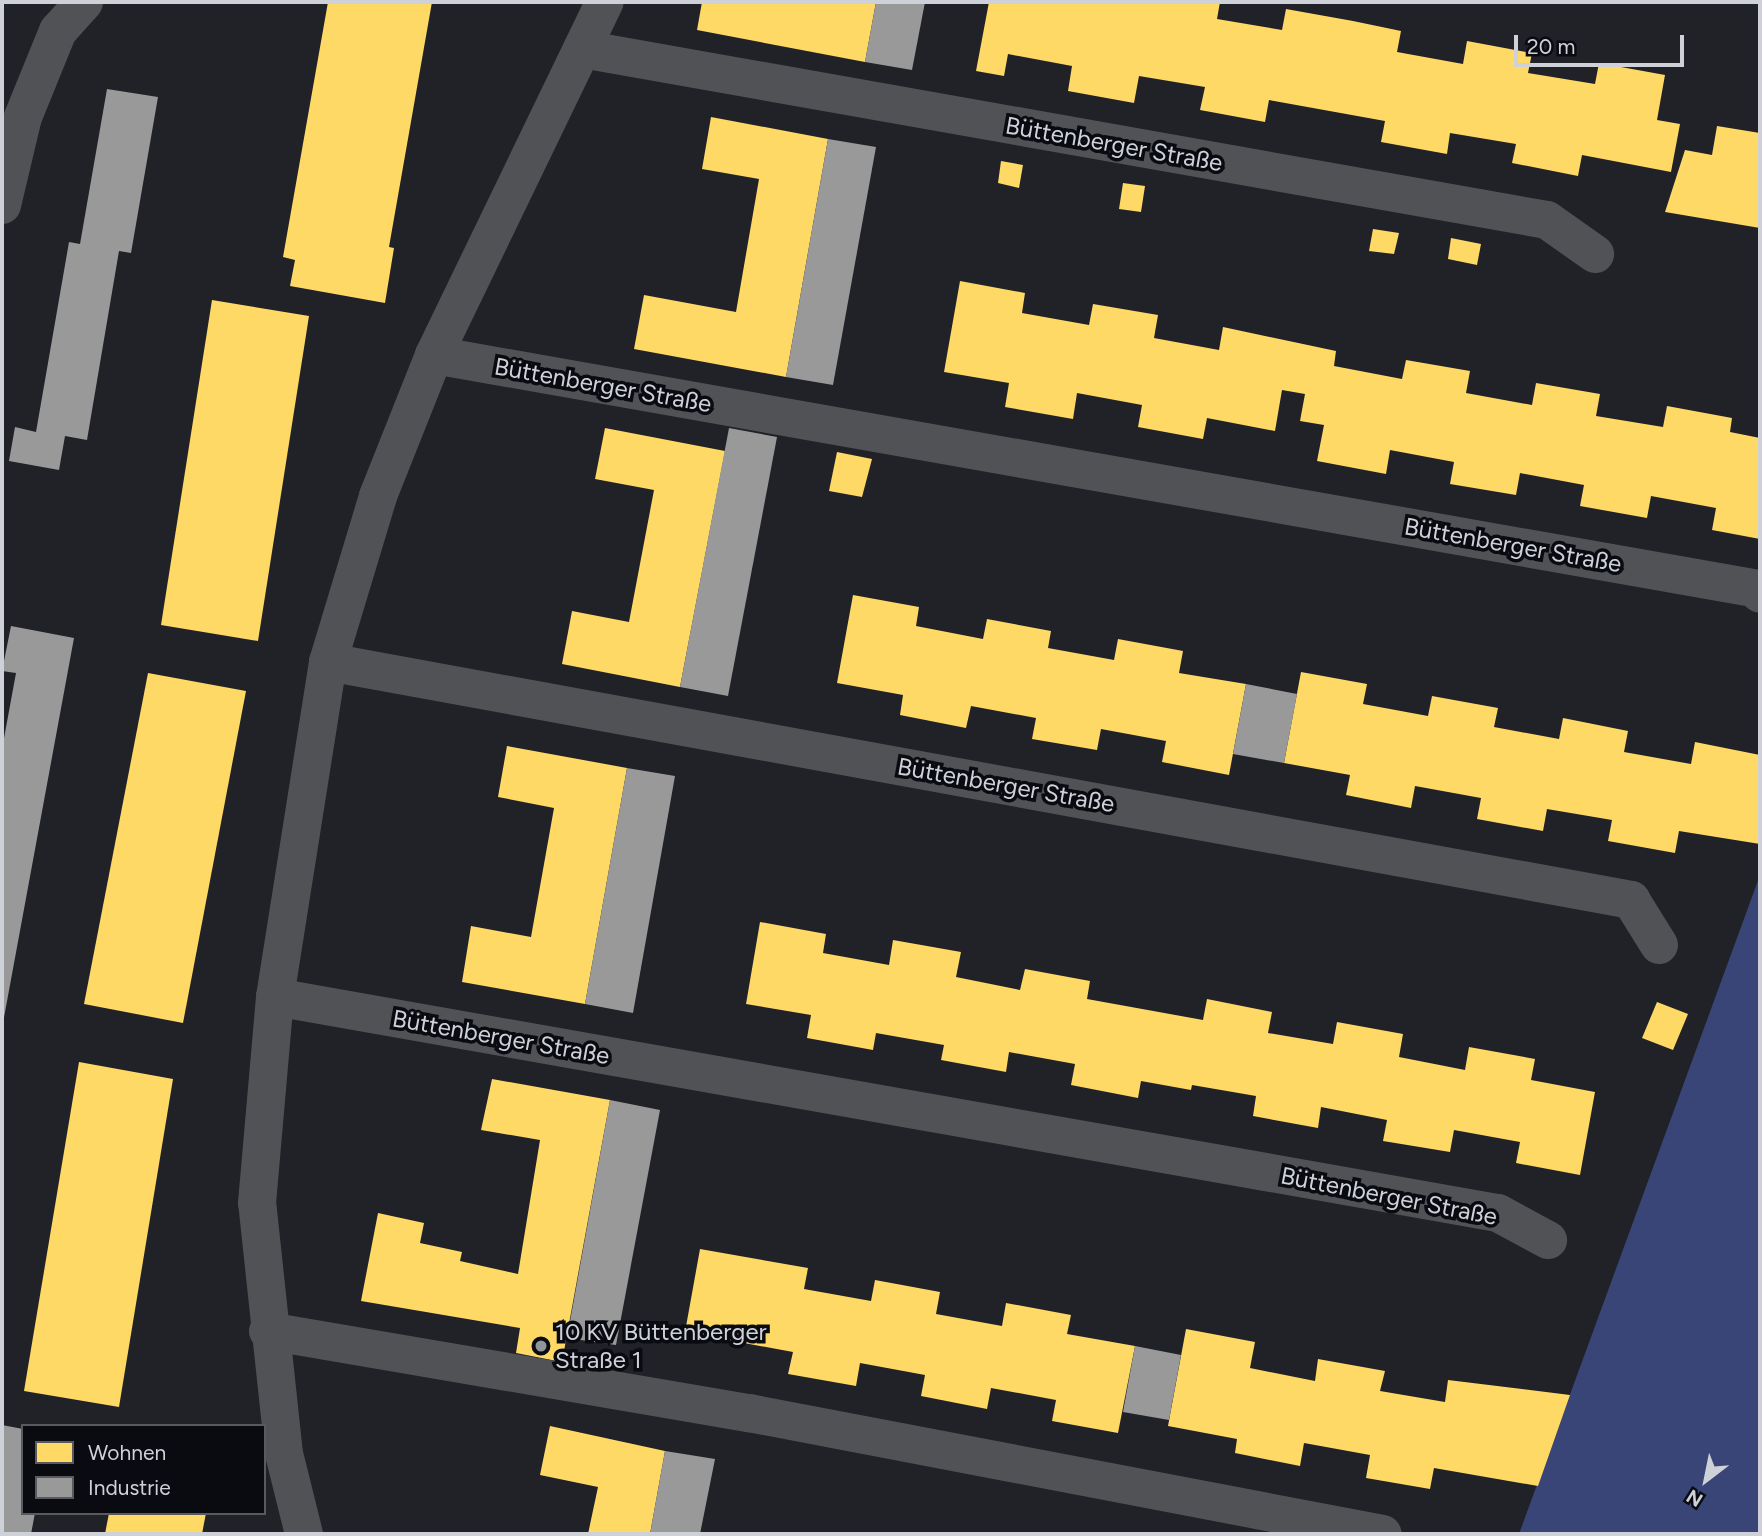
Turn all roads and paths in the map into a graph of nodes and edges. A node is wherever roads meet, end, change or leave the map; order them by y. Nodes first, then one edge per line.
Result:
1 (84, 2) edge
2 (605, 2) edge
3 (582, 50) junction
4 (2, 205) edge
5 (1595, 254) dead end
6 (435, 355) junction
7 (1760, 594) edge
8 (328, 662) junction
9 (1659, 945) dead end
10 (275, 997) junction
11 (1548, 1240) dead end
12 (268, 1331) junction
13 (304, 1534) edge
14 (1383, 1534) edge

1 - 4 street
2 - 3 street
3 - 5 street, Büttenberger Straße
3 - 6 street
6 - 7 street, Büttenberger Straße
6 - 8 street
8 - 9 street, Büttenberger Straße
8 - 10 street
10 - 11 street, Büttenberger Straße
10 - 12 street
12 - 13 street
12 - 14 street

